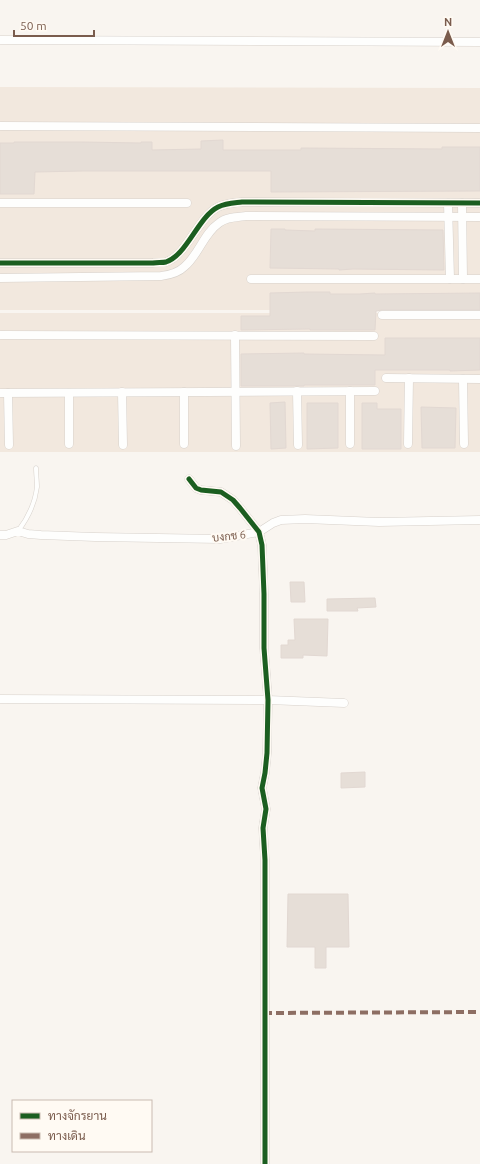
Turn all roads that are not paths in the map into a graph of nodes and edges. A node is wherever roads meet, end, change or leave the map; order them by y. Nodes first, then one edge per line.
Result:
1 (0, 40) edge
2 (480, 42) edge
3 (0, 126) edge
4 (480, 128) edge
5 (0, 203) edge
6 (187, 203) dead end
7 (448, 203) junction
8 (462, 203) junction
9 (480, 203) edge
10 (449, 217) junction
11 (462, 217) junction
12 (480, 217) edge
13 (197, 230) junction
14 (207, 235) junction
15 (0, 263) edge
16 (0, 278) edge
17 (450, 278) junction
18 (251, 279) dead end
19 (463, 279) junction
20 (480, 279) edge
21 (382, 315) dead end
22 (480, 315) edge
23 (0, 335) edge
24 (235, 335) junction
25 (374, 336) dead end
26 (386, 378) dead end
27 (409, 378) junction
28 (463, 378) junction
29 (480, 379) edge
30 (297, 391) junction
31 (350, 391) junction
32 (122, 392) junction
33 (184, 392) junction
34 (236, 392) junction
35 (375, 392) dead end
36 (4, 393) edge
37 (69, 393) junction
38 (69, 444) dead end
39 (184, 444) dead end
40 (350, 444) dead end
41 (408, 444) dead end
42 (464, 444) dead end
43 (9, 445) dead end
44 (123, 445) dead end
45 (298, 445) dead end
46 (236, 446) dead end
47 (36, 468) dead end
48 (188, 479) dead end
49 (480, 520) edge
50 (18, 531) junction
51 (259, 532) junction
52 (0, 536) edge
53 (0, 700) edge
54 (268, 700) junction
55 (344, 703) dead end
56 (265, 1164) edge

1 - 2 street
3 - 4 street
5 - 6 street
7 - 8 street
7 - 10 street
7 - 13 street
8 - 9 street
8 - 11 street
10 - 11 street
10 - 14 street
10 - 17 street
11 - 12 street
11 - 19 street
13 - 14 street
13 - 15 street
14 - 16 street
17 - 18 street
17 - 19 street
19 - 20 street
21 - 22 street
23 - 24 street
24 - 25 street
24 - 34 street
26 - 27 street
27 - 28 street
27 - 41 street
28 - 29 street
28 - 42 street
30 - 31 street
30 - 34 street
30 - 45 street
31 - 35 street
31 - 40 street
32 - 33 street
32 - 37 street
32 - 44 street
33 - 34 street
33 - 39 street
34 - 46 street
36 - 37 street
36 - 43 street
37 - 38 street
47 - 50 lane
48 - 51 street
49 - 51 street, บงกช 6
50 - 51 street, บงกช 6
50 - 52 street, บงกช 6
51 - 54 street
53 - 54 street
54 - 55 street
54 - 56 street

